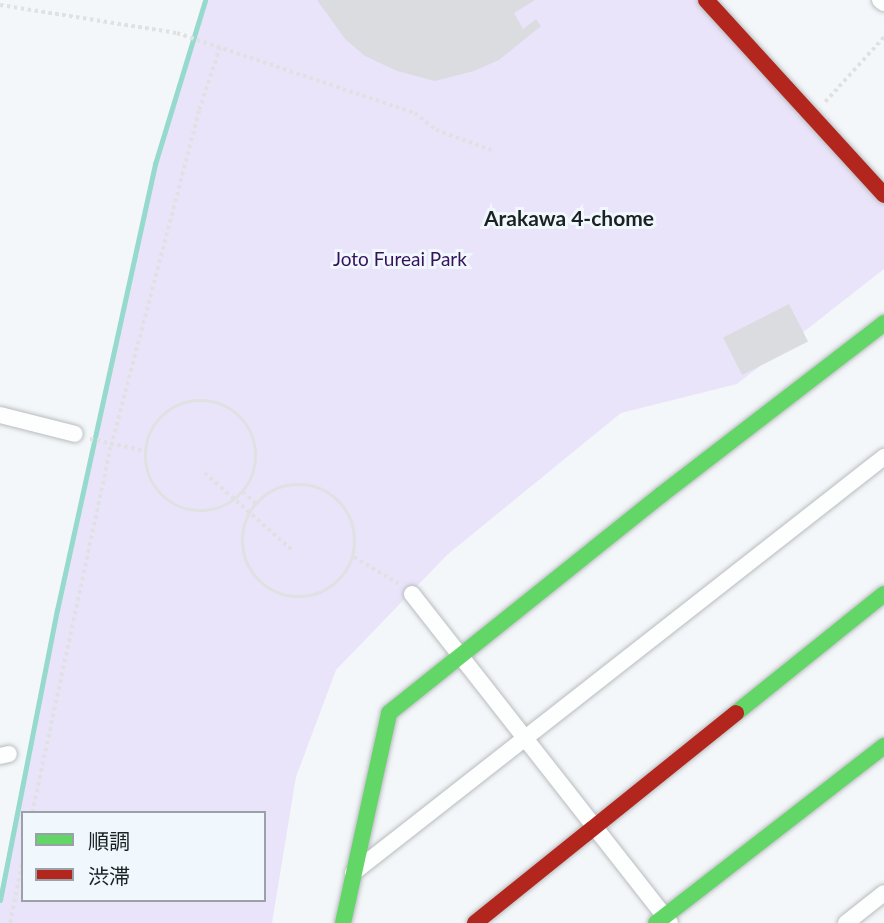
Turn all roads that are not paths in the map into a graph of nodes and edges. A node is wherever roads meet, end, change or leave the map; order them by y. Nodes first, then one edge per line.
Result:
1 (706, 0) edge
2 (884, 195) edge
3 (884, 323) edge
4 (0, 415) edge
5 (75, 434) road end
6 (884, 457) edge
7 (412, 594) road end
8 (884, 594) edge
9 (461, 657) junction
10 (525, 738) junction
11 (884, 746) edge
12 (596, 828) junction
13 (353, 873) junction
14 (884, 892) edge
15 (663, 921) edge
16 (343, 923) edge
17 (475, 923) edge
18 (846, 923) edge

1 - 2 street
3 - 9 street
4 - 5 street
6 - 10 street
7 - 9 street
8 - 12 street
9 - 10 street
9 - 13 street
10 - 12 street
10 - 13 street
11 - 15 street
12 - 15 street
12 - 17 street
13 - 16 street
14 - 18 street

